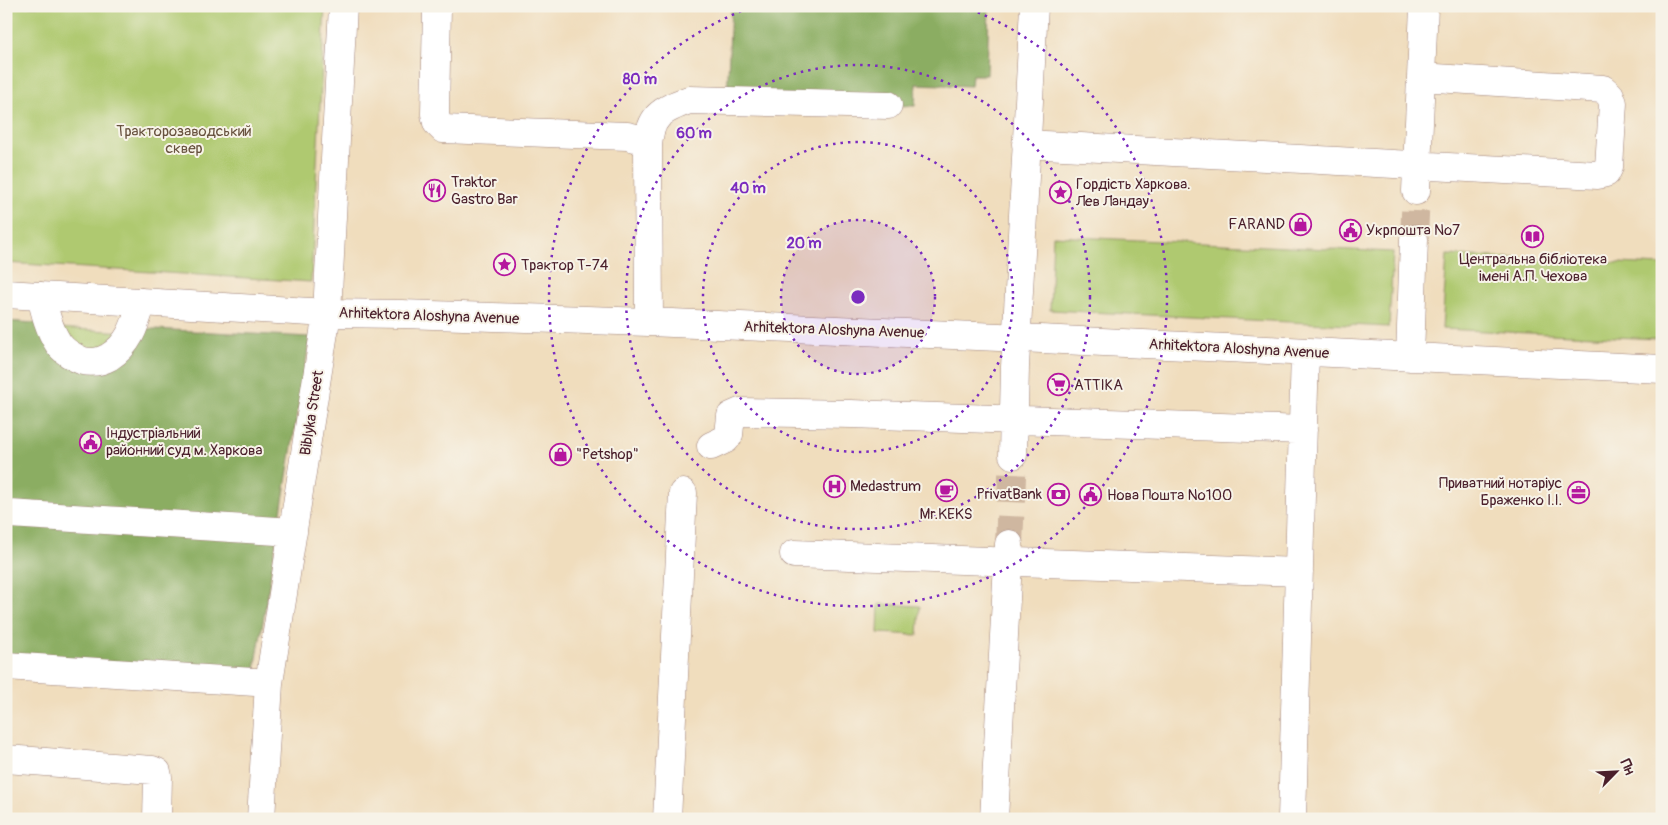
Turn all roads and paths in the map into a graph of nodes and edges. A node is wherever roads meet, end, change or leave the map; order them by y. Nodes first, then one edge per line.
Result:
1 (342, 6) edge
2 (437, 6) edge
3 (1034, 6) edge
4 (1424, 6) edge
5 (1420, 77) junction
6 (888, 105) dead end
7 (1026, 144) junction
8 (648, 148) junction
9 (1417, 164) junction
10 (1416, 191) tunnel mouth
11 (1414, 239) tunnel mouth
12 (6, 294) edge
13 (41, 296) junction
14 (142, 302) junction
15 (327, 312) junction
16 (649, 322) junction
17 (1016, 338) junction
18 (1305, 352) junction
19 (1410, 357) junction
20 (1662, 369) edge
21 (1013, 420) junction
22 (1303, 430) junction
23 (711, 446) dead end
24 (1013, 455) tunnel mouth
25 (683, 493) dead end
26 (6, 513) edge
27 (293, 532) junction
28 (1009, 553) junction
29 (794, 554) dead end
30 (1299, 572) junction
31 (6, 666) edge
32 (269, 683) junction
33 (6, 759) edge
34 (157, 819) edge
35 (261, 819) edge
36 (667, 819) edge
37 (994, 819) edge
38 (1292, 819) edge

1 - 15 street, Biblyka Street
2 - 8 street
3 - 7 street
4 - 5 street
5 - 9 street
5 - 9 street
6 - 8 street
7 - 9 street
7 - 17 street
8 - 16 street
9 - 10 street
11 - 19 street
12 - 13 street, Arhitektora Aloshyna Avenue
13 - 14 street, Arhitektora Aloshyna Avenue
13 - 14 street
14 - 15 street, Arhitektora Aloshyna Avenue
15 - 16 street, Arhitektora Aloshyna Avenue
15 - 27 street, Biblyka Street
16 - 17 street, Arhitektora Aloshyna Avenue
17 - 18 street, Arhitektora Aloshyna Avenue
17 - 21 street
18 - 19 street, Arhitektora Aloshyna Avenue
18 - 22 street
19 - 20 street, Arhitektora Aloshyna Avenue
21 - 22 street
21 - 23 street
21 - 24 street
22 - 30 street
25 - 36 street
26 - 27 street
27 - 32 street, Biblyka Street
28 - 29 street
28 - 30 street
28 - 37 street
30 - 38 street
31 - 32 street
32 - 35 street, Biblyka Street
33 - 34 street

